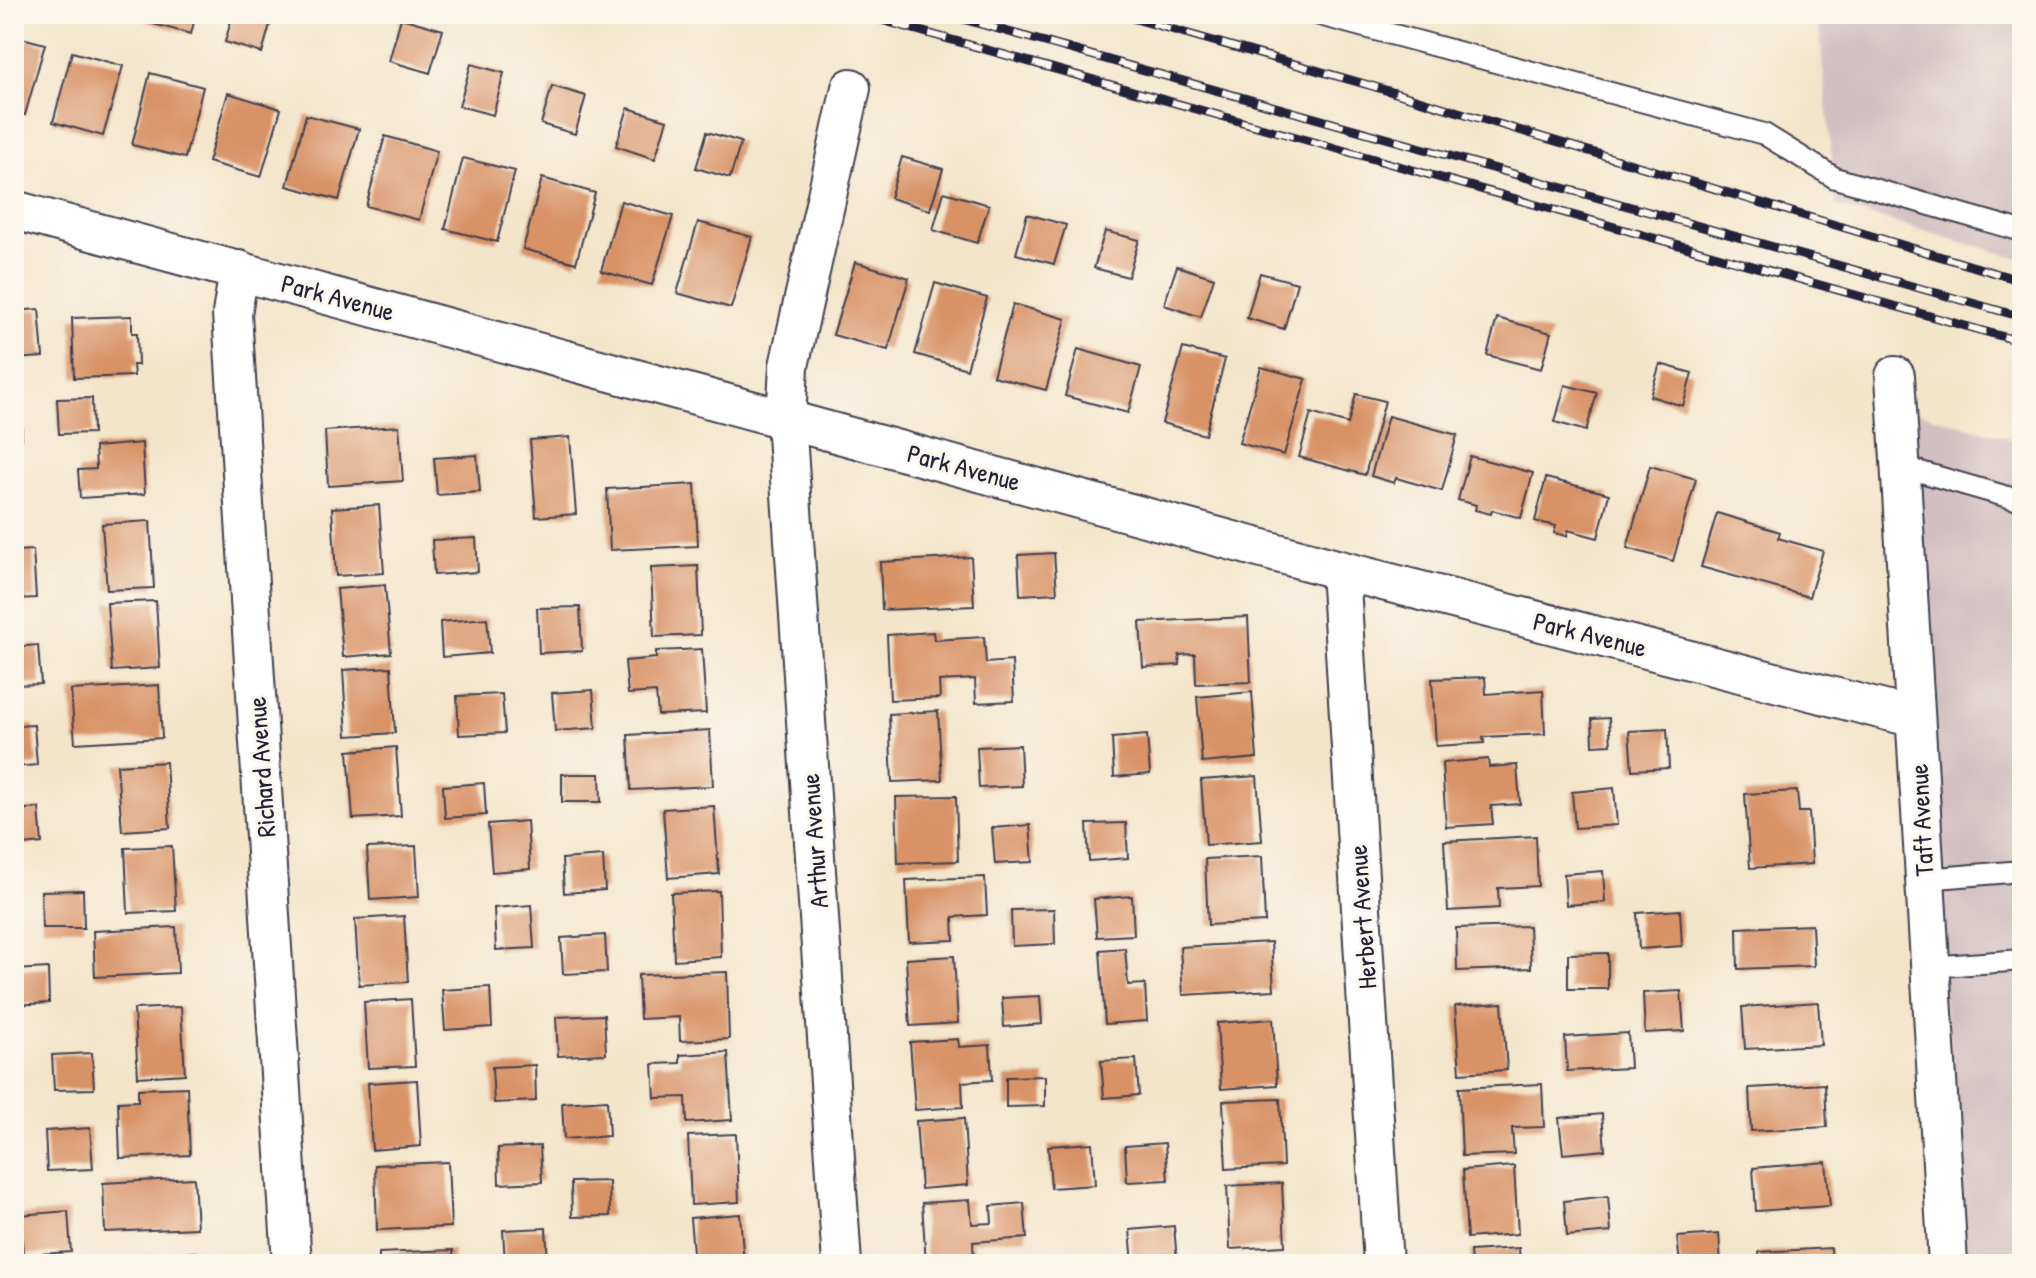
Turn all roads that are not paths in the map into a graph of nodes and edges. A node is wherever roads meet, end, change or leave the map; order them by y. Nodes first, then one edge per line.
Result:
1 (1316, 14) edge
2 (851, 88) dead end
3 (14, 210) edge
4 (2022, 231) edge
5 (239, 270) junction
6 (1895, 376) dead end
7 (786, 419) junction
8 (1900, 466) junction
9 (2022, 501) edge
10 (1340, 570) junction
11 (1915, 718) junction
12 (2022, 871) edge
13 (1925, 879) junction
14 (2022, 960) edge
15 (1930, 967) junction
16 (292, 1264) edge
17 (842, 1264) edge
18 (1383, 1264) edge
19 (1948, 1264) edge

1 - 4 lane
2 - 7 street, Arthur Avenue
3 - 5 street, Park Avenue
5 - 7 street, Park Avenue
5 - 16 street, Richard Avenue
6 - 8 street, Taft Avenue
7 - 10 street, Park Avenue
7 - 17 street, Arthur Avenue
8 - 9 lane
8 - 11 street, Taft Avenue
10 - 11 street, Park Avenue
10 - 18 street, Herbert Avenue
11 - 13 street, Taft Avenue
12 - 13 lane
13 - 15 street, Taft Avenue
14 - 15 lane
15 - 19 street, Taft Avenue

